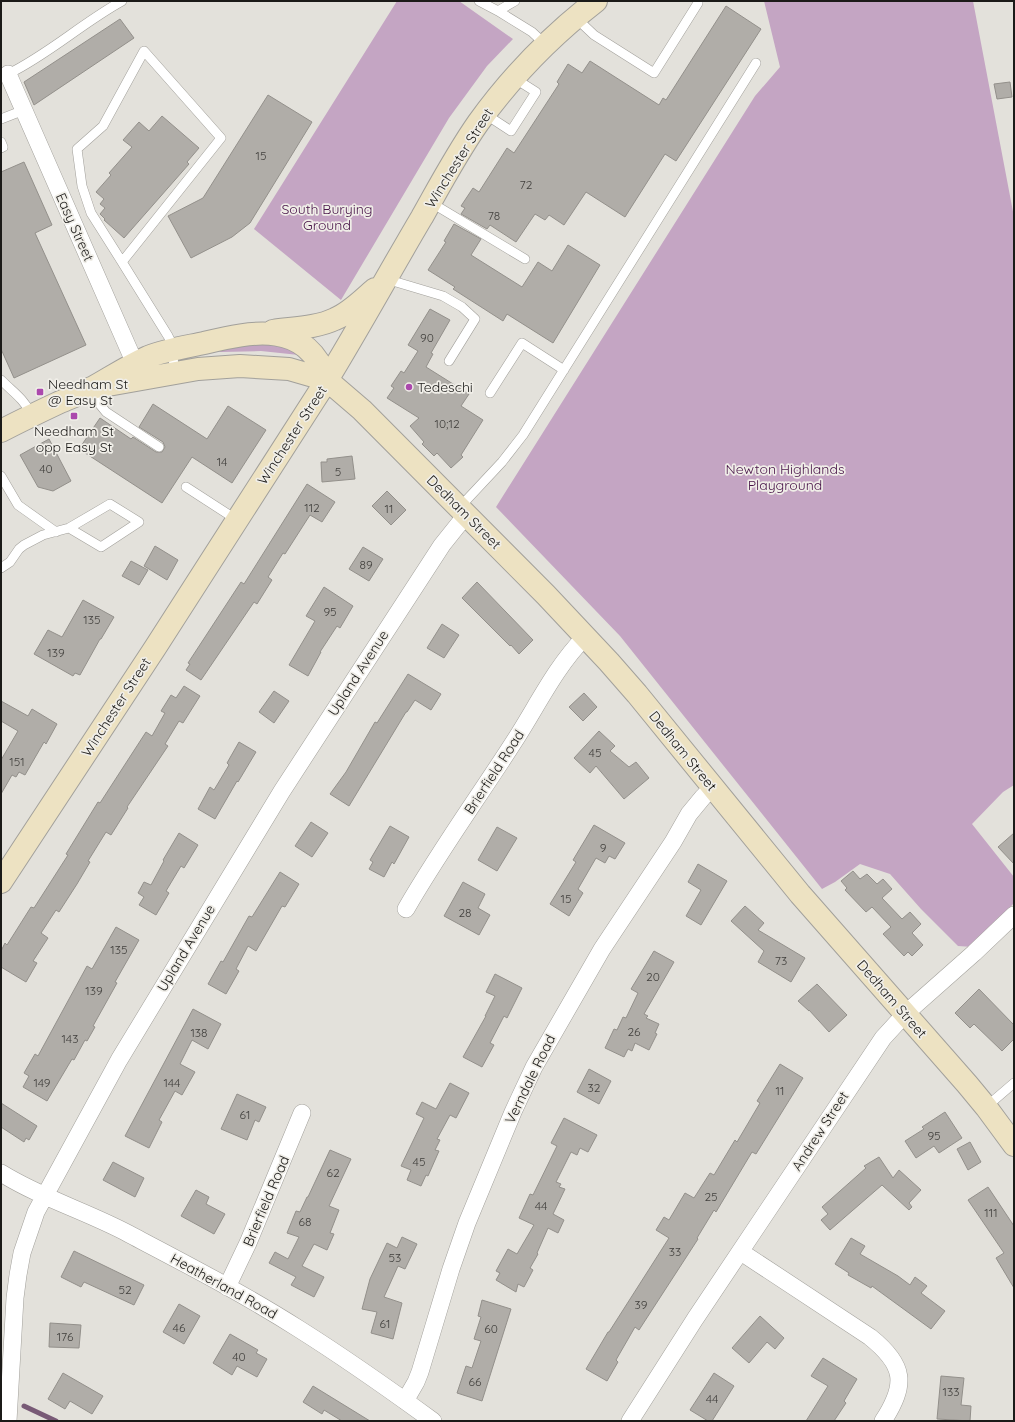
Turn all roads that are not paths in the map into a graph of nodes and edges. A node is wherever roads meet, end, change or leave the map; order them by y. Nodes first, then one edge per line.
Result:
1 (122, 1) edge
2 (479, 1) edge
3 (515, 1) edge
4 (596, 1) edge
5 (698, 3) dead end
6 (498, 12) junction
7 (575, 17) junction
8 (546, 45) junction
9 (756, 63) dead end
10 (514, 78) junction
11 (7, 80) edge
12 (24, 110) junction
13 (485, 114) junction
14 (1, 119) edge
15 (1, 142) edge
16 (1, 148) edge
17 (430, 202) junction
18 (525, 259) dead end
19 (122, 262) junction
20 (386, 279) junction
21 (259, 333) junction
22 (172, 350) junction
23 (448, 362) dead end
24 (564, 370) junction
25 (138, 372) junction
26 (176, 373) junction
27 (1, 380) edge
28 (327, 380) junction
29 (91, 388) junction
30 (490, 393) dead end
31 (32, 415) junction
32 (1, 431) edge
33 (159, 446) dead end
34 (1, 476) edge
35 (186, 487) dead end
36 (463, 511) junction
37 (237, 520) junction
38 (69, 528) junction
39 (56, 532) junction
40 (1, 568) edge
41 (585, 637) junction
42 (713, 787) junction
43 (1, 882) edge
44 (406, 909) dead end
45 (1014, 915) edge
46 (905, 1014) junction
47 (1014, 1083) edge
48 (986, 1107) junction
49 (302, 1113) dead end
50 (1014, 1145) edge
51 (1, 1173) edge
52 (44, 1195) junction
53 (741, 1252) junction
54 (227, 1287) junction
55 (405, 1400) junction
56 (8, 1421) edge
57 (434, 1421) edge
58 (630, 1421) edge
59 (883, 1421) edge

1 - 11 lane
2 - 6 lane
3 - 6 lane
4 - 7 main road, Winchester Street
5 - 7 lane
6 - 8 lane
7 - 8 main road, Winchester Street
8 - 10 main road, Winchester Street
9 - 24 lane
10 - 13 main road, Winchester Street
10 - 13 lane
11 - 12 street, Easy Street
12 - 14 lane
12 - 25 street, Easy Street
13 - 17 main road, Winchester Street
15 - 16 lane
17 - 18 lane
17 - 20 main road, Winchester Street
19 - 19 lane
19 - 22 lane
20 - 21 main road
20 - 23 lane
20 - 28 main road, Winchester Street
21 - 22 main road
21 - 28 main road
22 - 25 main road
22 - 26 lane
24 - 30 lane
24 - 36 lane
25 - 26 main road
25 - 29 main road
26 - 28 main road
27 - 31 lane
28 - 36 main road, Dedham Street
28 - 37 main road, Winchester Street
29 - 31 main road
29 - 33 lane
31 - 32 main road
34 - 39 lane
35 - 37 lane
36 - 41 main road, Dedham Street
36 - 52 street, Upland Avenue
37 - 43 main road, Winchester Street
38 - 38 lane
38 - 39 lane
39 - 40 lane
41 - 42 main road, Dedham Street
41 - 44 street, Brierfield Road
42 - 46 main road, Dedham Street
42 - 55 street, Verndale Road
45 - 46 street, Andrew Street
46 - 48 main road, Dedham Street
46 - 53 street, Andrew Street
47 - 48 lane
48 - 50 main road, Dedham Street
49 - 54 street, Brierfield Road
51 - 52 street, Heatherland Road
52 - 54 street, Heatherland Road
52 - 56 street, Upland Avenue
53 - 58 street, Andrew Street
53 - 59 street
54 - 55 street, Heatherland Road
55 - 57 street, Heatherland Road

